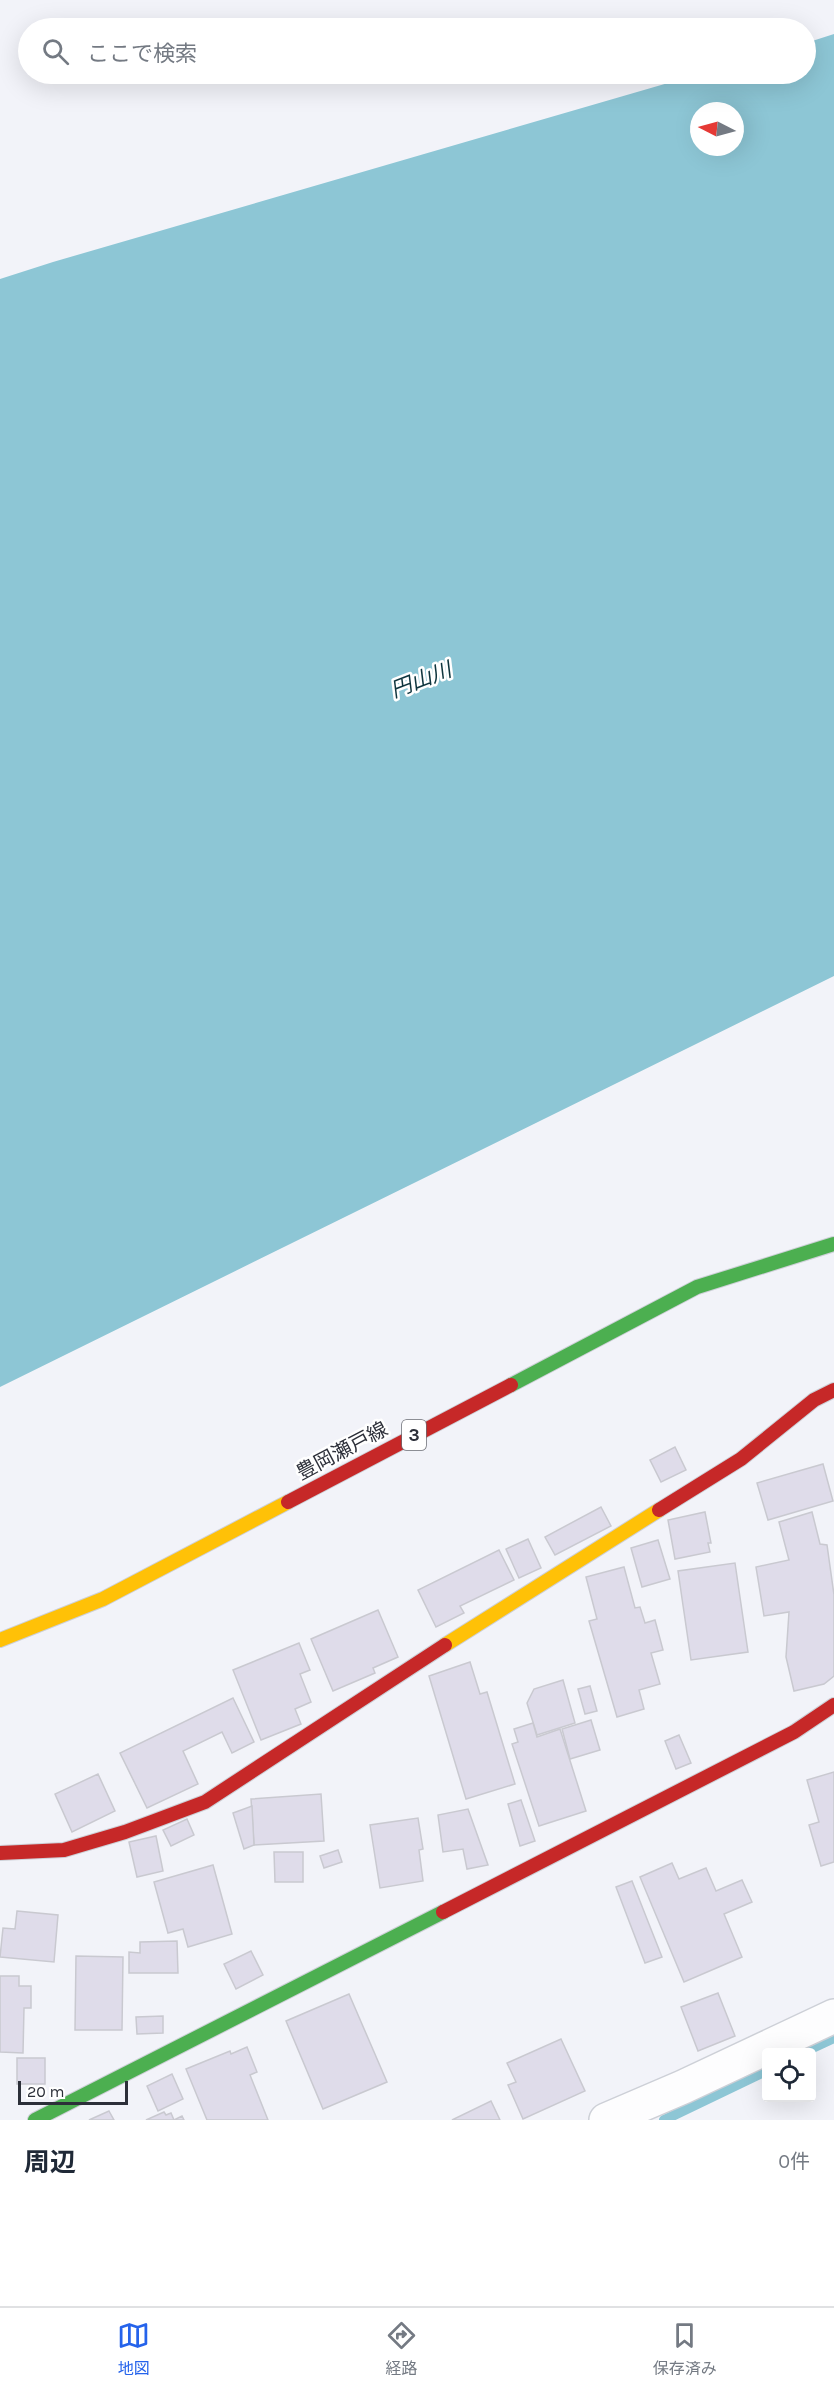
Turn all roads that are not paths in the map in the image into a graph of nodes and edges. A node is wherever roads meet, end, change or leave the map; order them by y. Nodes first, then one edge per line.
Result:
1 (834, 1244) edge
2 (834, 1390) edge
3 (0, 1640) edge
4 (834, 1706) edge
5 (0, 1853) edge
6 (834, 2016) edge
7 (34, 2120) edge
8 (606, 2120) edge

1 - 3 street, 豊岡瀬戸線 / 3
2 - 5 street
4 - 7 street
6 - 8 street

